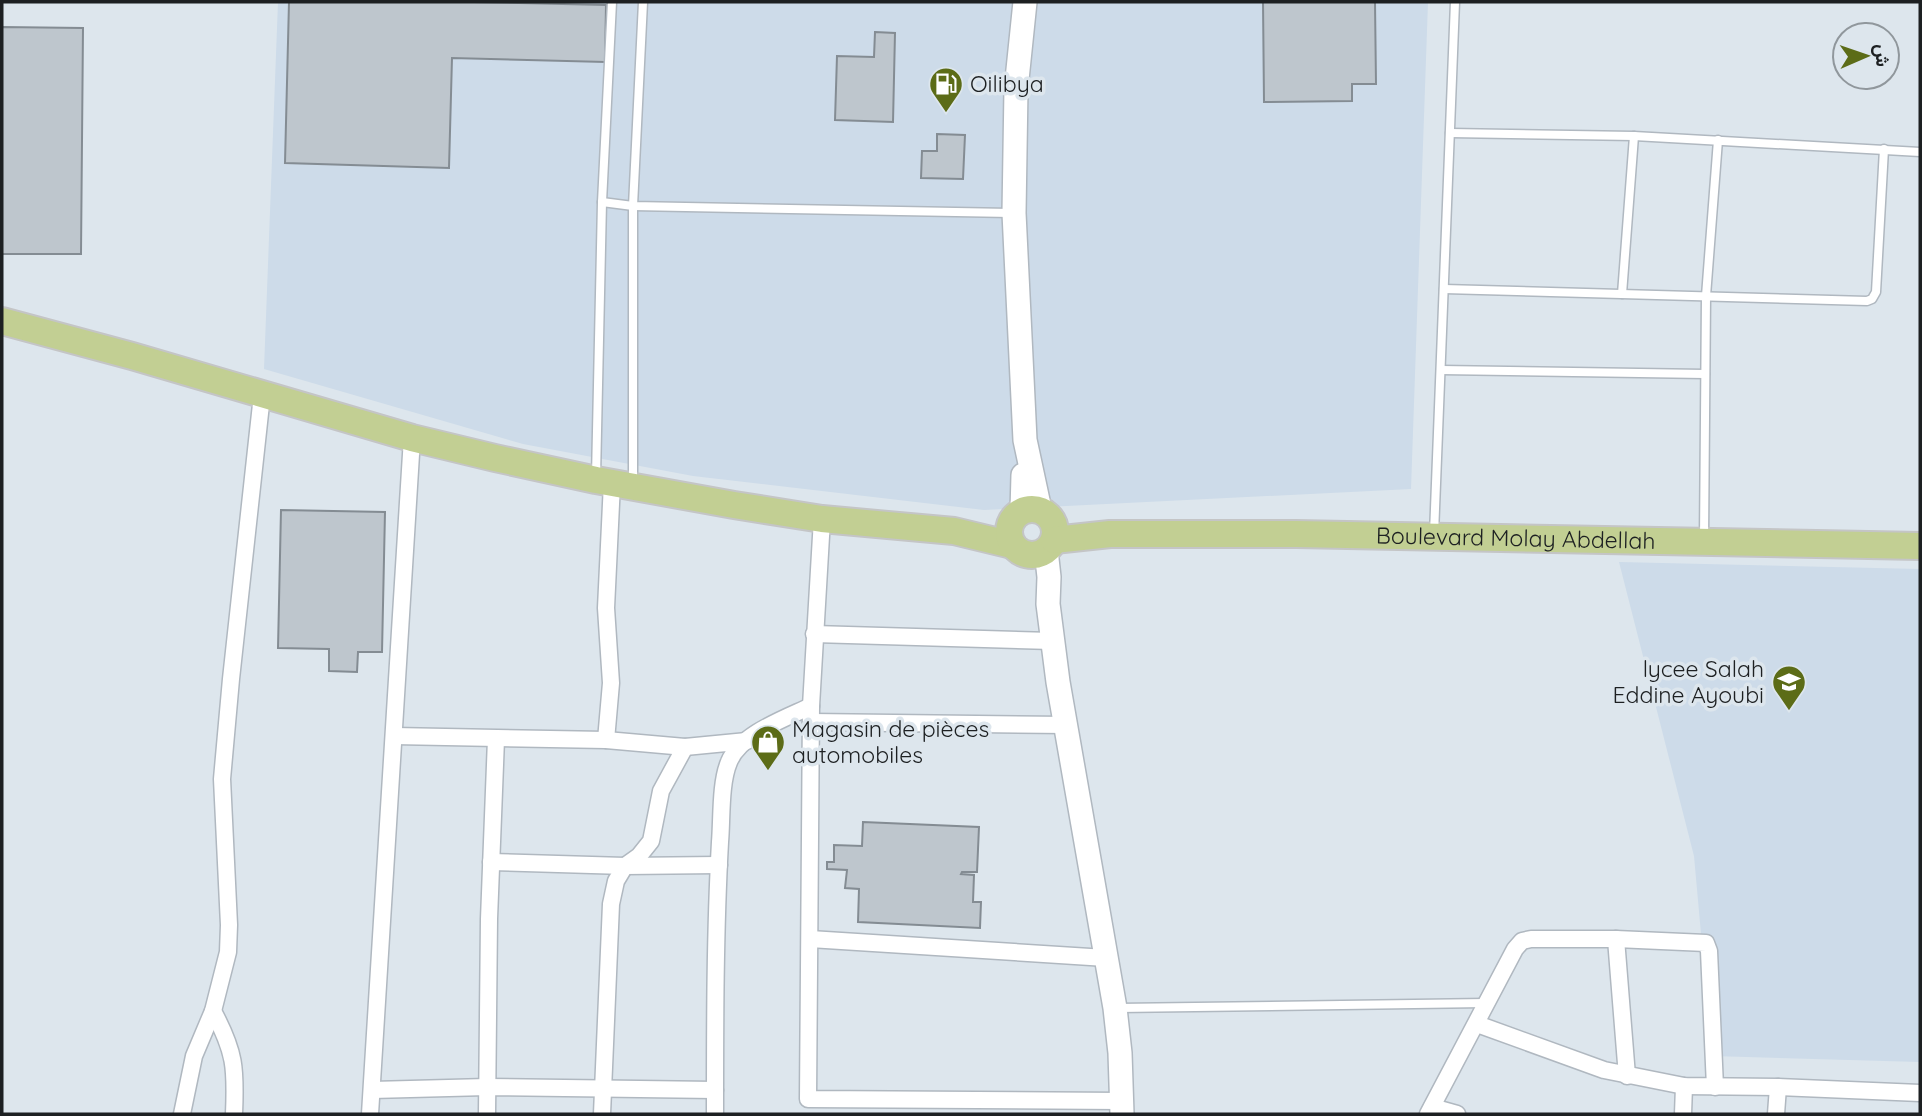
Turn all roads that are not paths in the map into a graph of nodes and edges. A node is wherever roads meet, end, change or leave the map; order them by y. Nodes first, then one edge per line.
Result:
1 (612, 2) edge
2 (642, 2) edge
3 (1025, 2) edge
4 (1455, 2) edge
5 (1450, 133) junction
6 (1634, 136) junction
7 (1718, 140) junction
8 (1884, 149) junction
9 (1920, 152) edge
10 (602, 202) junction
11 (634, 206) junction
12 (1014, 213) junction
13 (1444, 289) junction
14 (1622, 294) junction
15 (1706, 296) junction
16 (2, 321) edge
17 (1441, 370) junction
18 (1705, 374) junction
19 (262, 395) junction
20 (412, 439) junction
21 (613, 483) junction
22 (822, 519) junction
23 (1033, 532) junction
24 (1434, 537) junction
25 (1704, 542) junction
26 (1920, 546) edge
27 (814, 634) junction
28 (1052, 641) junction
29 (811, 714) junction
30 (1067, 725) junction
31 (394, 736) junction
32 (496, 740) junction
33 (606, 740) junction
34 (747, 741) junction
35 (685, 747) junction
36 (491, 862) junction
37 (719, 865) junction
38 (625, 866) junction
39 (810, 939) junction
40 (1616, 939) junction
41 (1106, 958) junction
42 (1489, 1003) junction
43 (1115, 1008) junction
44 (213, 1011) junction
45 (1477, 1024) junction
46 (1627, 1076) junction
47 (1685, 1086) junction
48 (488, 1087) junction
49 (603, 1087) junction
50 (1715, 1087) junction
51 (1778, 1087) junction
52 (372, 1090) junction
53 (715, 1090) junction
54 (1920, 1093) edge
55 (808, 1106) edge
56 (1122, 1107) edge
57 (1430, 1111) edge
58 (181, 1114) edge
59 (234, 1114) edge
60 (370, 1114) edge
61 (487, 1114) edge
62 (602, 1114) edge
63 (715, 1114) edge
64 (1457, 1114) edge
65 (1684, 1114) edge
66 (1776, 1114) edge

1 - 10 lane
2 - 11 lane
3 - 12 main road
4 - 5 lane
5 - 6 lane
5 - 13 lane
6 - 7 lane
6 - 14 lane
7 - 8 lane
7 - 15 lane
8 - 9 lane
8 - 15 lane
10 - 11 lane
10 - 21 lane
11 - 12 lane
11 - 21 lane
12 - 23 main road
13 - 14 lane
13 - 17 lane
14 - 15 lane
15 - 18 lane
16 - 19 main road, Boulevard Molay Abdellah
17 - 18 lane
17 - 24 lane
18 - 25 lane
19 - 20 main road, Boulevard Molay Abdellah
19 - 44 street
20 - 21 main road, Boulevard Molay Abdellah
20 - 31 street
21 - 22 main road, Boulevard Molay Abdellah
21 - 33 street
22 - 23 main road, Boulevard Molay Abdellah
22 - 27 street
23 - 24 main road, Boulevard Molay Abdellah
23 - 28 main road
24 - 25 main road, Boulevard Molay Abdellah
25 - 26 main road, Boulevard Molay Abdellah
27 - 28 street
27 - 29 street
28 - 30 main road
29 - 30 street
29 - 34 street
29 - 39 street
30 - 41 main road
31 - 32 street
31 - 52 street
32 - 33 street
32 - 36 street
33 - 35 street
34 - 35 street
34 - 37 street
35 - 38 street
36 - 38 street
36 - 48 street
37 - 38 street
37 - 53 street
38 - 49 street
39 - 41 street
39 - 55 street
40 - 42 street
40 - 46 street
40 - 50 street
41 - 43 main road
42 - 43 lane
42 - 45 street
43 - 56 main road
44 - 58 street
44 - 59 street
45 - 46 street
45 - 57 street
46 - 47 street
47 - 50 street
47 - 65 street
48 - 49 street
48 - 52 street
48 - 61 street
49 - 53 street
49 - 62 street
50 - 51 street
51 - 54 street
51 - 66 street
52 - 60 street
53 - 63 street
55 - 56 street
57 - 64 street

